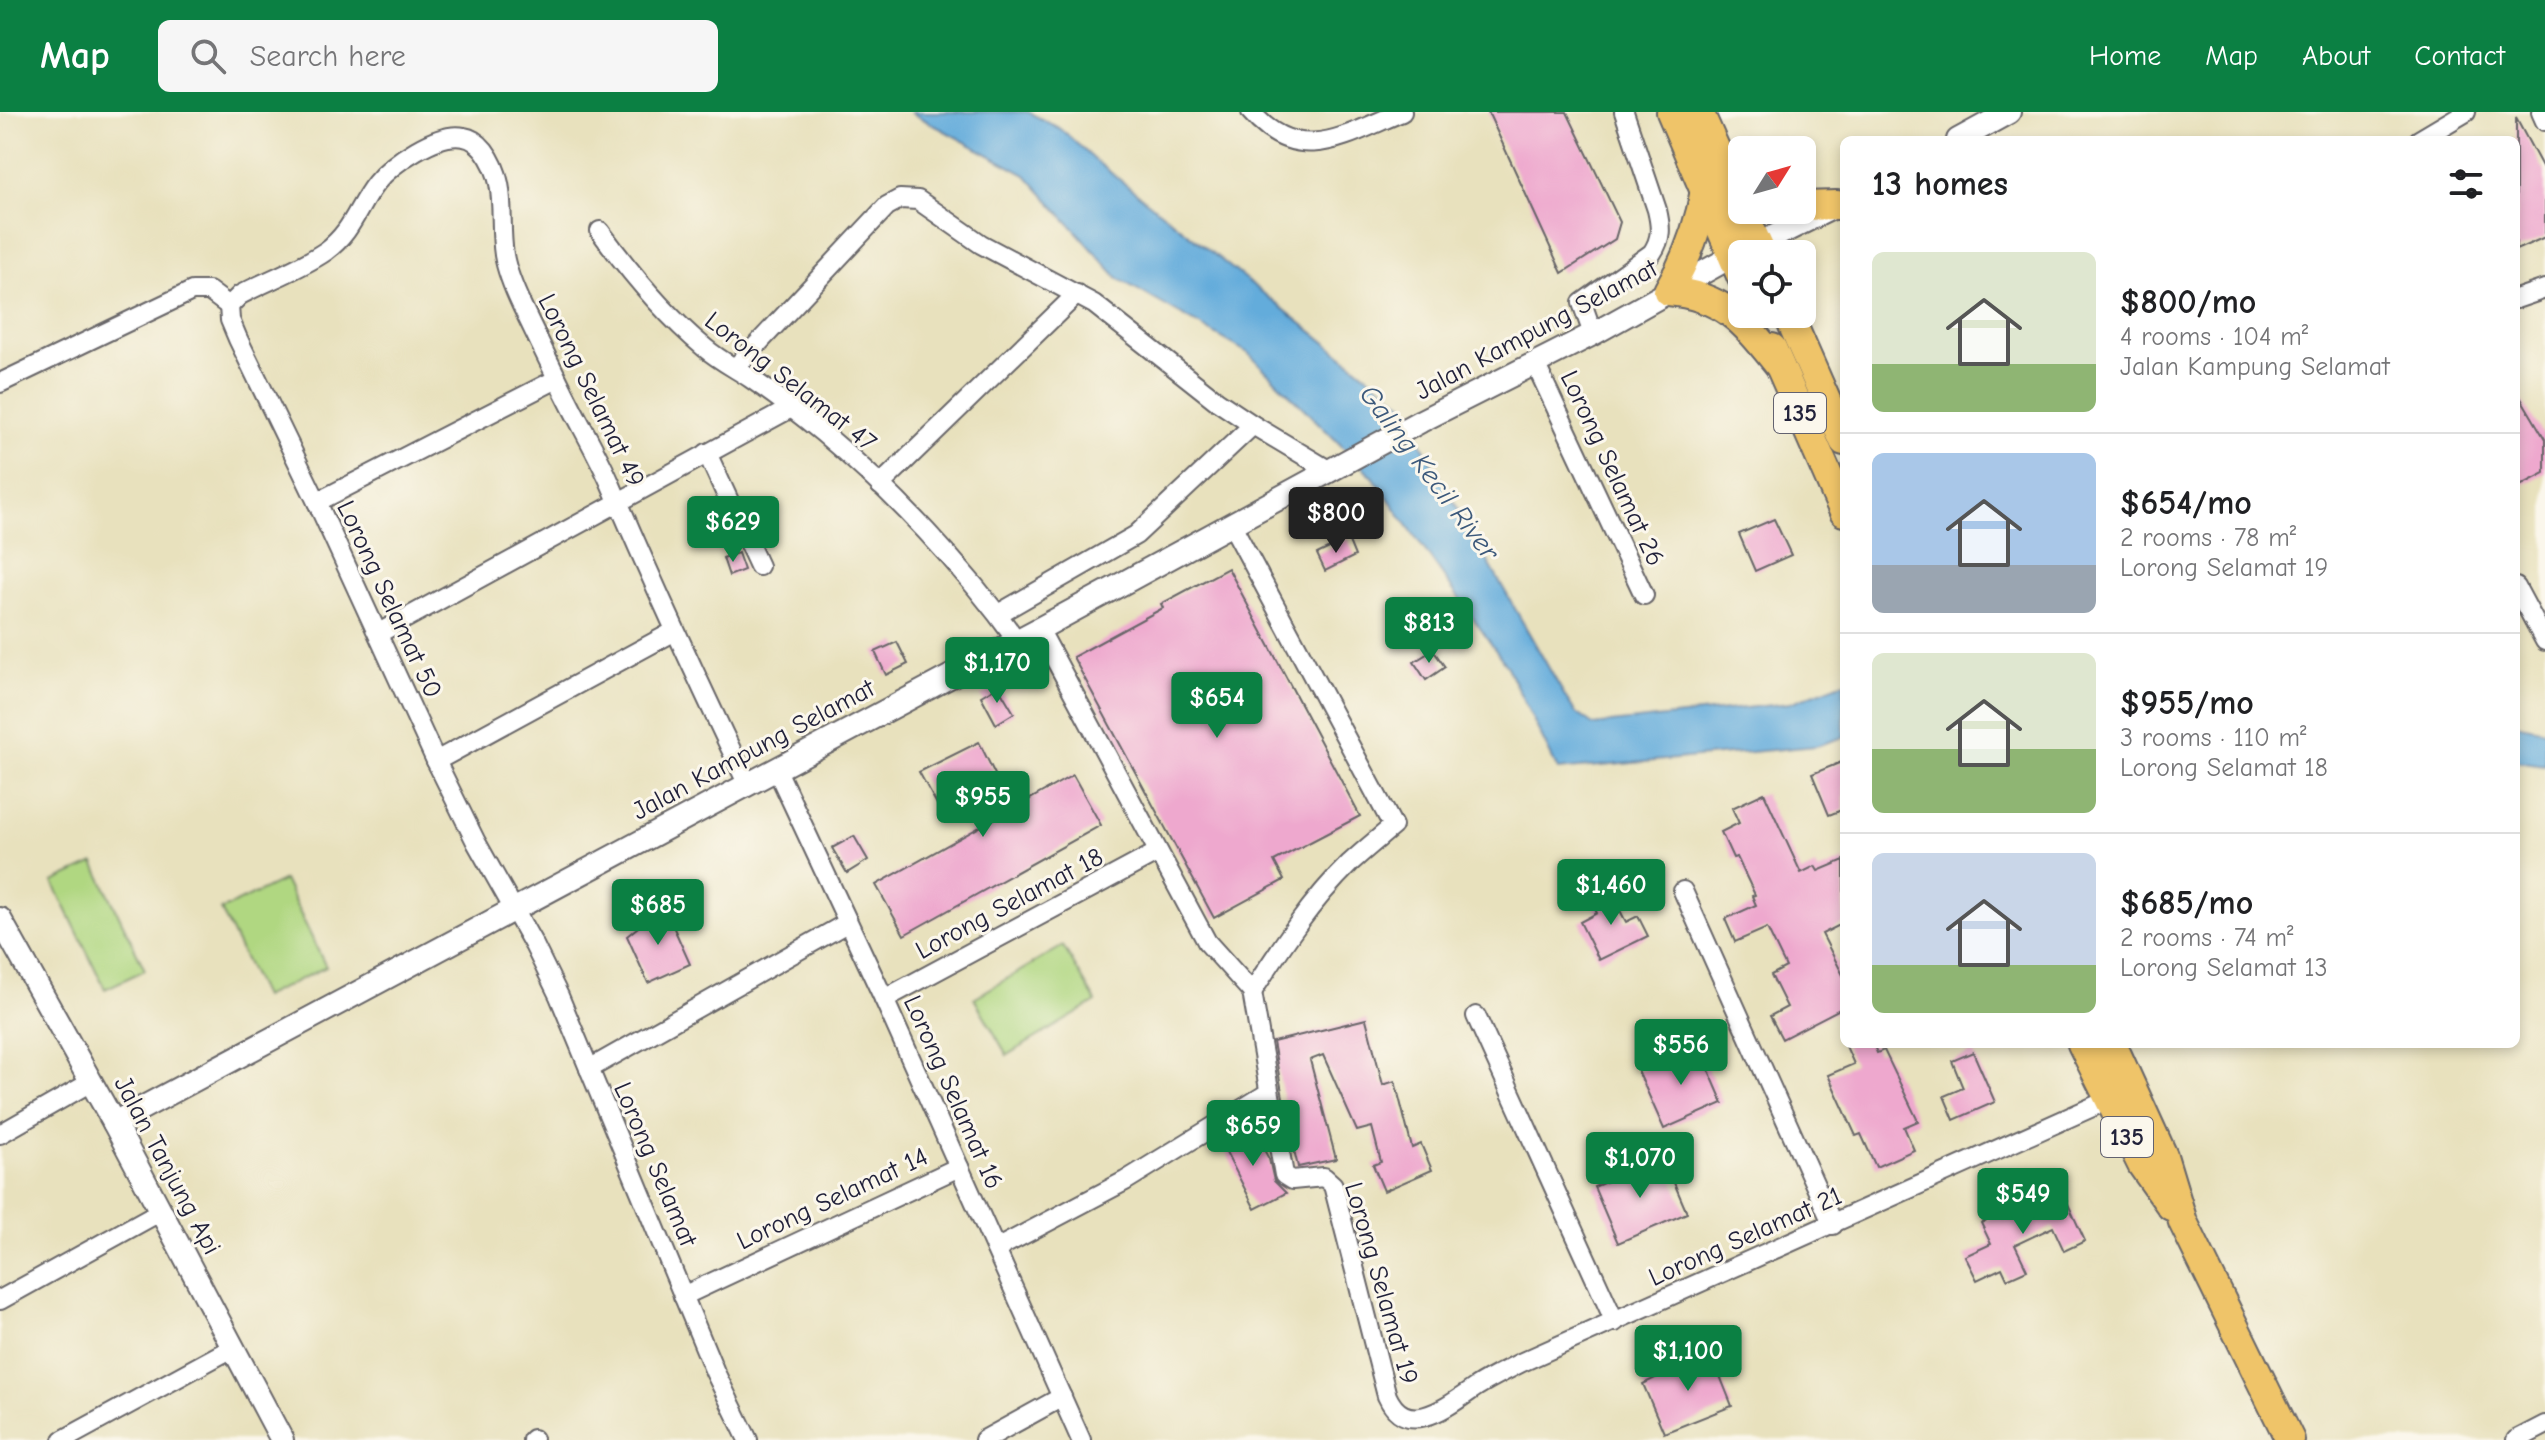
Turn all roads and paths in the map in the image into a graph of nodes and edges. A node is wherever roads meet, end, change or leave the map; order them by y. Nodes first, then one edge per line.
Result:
1 (1251, 112) edge
2 (1402, 112) edge
3 (1624, 112) edge
4 (1671, 112) edge
5 (1699, 112) edge
6 (2466, 112) edge
7 (2541, 112) edge
8 (2005, 113) edge
9 (2545, 121) edge
10 (1965, 136) edge
11 (2426, 136) edge
12 (1724, 182) edge
13 (1840, 203) edge
14 (1816, 205) edge
15 (600, 231) dead end
16 (1743, 240) edge
17 (1780, 240) edge
18 (1728, 267) edge
19 (2545, 289) edge
20 (1668, 291) junction
21 (1077, 294) junction
22 (2520, 298) edge
23 (229, 306) junction
24 (1763, 328) edge
25 (1794, 328) edge
26 (1593, 334) junction
27 (1535, 363) junction
28 (1779, 365) junction
29 (735, 368) junction
30 (557, 379) junction
31 (0, 383) edge
32 (791, 408) junction
33 (1253, 425) junction
34 (1840, 432) edge
35 (707, 453) junction
36 (1330, 471) junction
37 (880, 485) junction
38 (617, 501) junction
39 (317, 502) junction
40 (1840, 503) edge
41 (1232, 525) junction
42 (759, 566) dead end
43 (2520, 594) edge
44 (1644, 595) dead end
45 (998, 614) junction
46 (1039, 629) junction
47 (675, 631) junction
48 (379, 633) junction
49 (1017, 641) junction
50 (2545, 641) edge
51 (436, 761) junction
52 (776, 768) junction
53 (747, 783) junction
54 (1158, 852) junction
55 (1683, 891) dead end
56 (514, 909) junction
57 (0, 919) edge
58 (847, 923) junction
59 (1252, 992) junction
60 (884, 999) junction
61 (1476, 1016) dead end
62 (2084, 1048) edge
63 (2114, 1048) edge
64 (589, 1069) junction
65 (91, 1082) junction
66 (1268, 1093) junction
67 (2108, 1100) junction
68 (114, 1123) junction
69 (0, 1134) edge
70 (959, 1167) junction
71 (161, 1211) junction
72 (2183, 1222) junction
73 (1833, 1225) junction
74 (996, 1249) junction
75 (683, 1296) junction
76 (0, 1300) edge
77 (1615, 1322) junction
78 (234, 1347) junction
79 (1062, 1397) junction
80 (1407, 1421) joint
81 (2545, 1425) edge
82 (63, 1440) edge
83 (282, 1440) edge
84 (748, 1440) edge
85 (984, 1440) edge
86 (1081, 1440) edge
87 (2290, 1440) edge
88 (2516, 1440) edge

1 - 2 street
3 - 26 street
4 - 12 main road
5 - 12 main road
6 - 11 street
7 - 9 street
8 - 10 street
12 - 16 main road
12 - 20 main road
13 - 14 main road
13 - 17 street, Jalan Kampung Selamat
15 - 29 street, Lorong Selamat 47
18 - 20 street, Jalan Kampung Selamat
19 - 22 street
20 - 26 street, Jalan Kampung Selamat
20 - 28 main road
21 - 29 street
21 - 33 street
21 - 37 street
23 - 30 street, Lorong Selamat 49
23 - 31 street
23 - 39 street, Lorong Selamat 50
24 - 28 main road, 135
25 - 34 main road, 135
26 - 27 street, Jalan Kampung Selamat
27 - 36 street, Jalan Kampung Selamat
27 - 44 street, Lorong Selamat 26
28 - 40 main road, 135
29 - 32 street, Lorong Selamat 47
30 - 38 street, Lorong Selamat 49
30 - 39 street
32 - 35 street
32 - 37 street, Lorong Selamat 47
33 - 36 street
33 - 45 street
35 - 38 street
35 - 42 street
36 - 41 street, Jalan Kampung Selamat
37 - 45 street, Lorong Selamat 47
38 - 47 street, Lorong Selamat 49
38 - 48 street
39 - 48 street, Lorong Selamat 50
41 - 46 street, Jalan Kampung Selamat
41 - 59 street
43 - 50 street
45 - 49 street, Lorong Selamat 47
46 - 49 street, Jalan Kampung Selamat
46 - 54 street
47 - 51 street
47 - 53 street, Lorong Selamat 49
48 - 51 street, Lorong Selamat 50
49 - 52 street, Jalan Kampung Selamat
51 - 56 street, Lorong Selamat 50
52 - 53 street, Jalan Kampung Selamat
52 - 58 street, Lorong Selamat 16
53 - 56 street, Jalan Kampung Selamat
54 - 59 street
54 - 60 street, Lorong Selamat 18
55 - 73 street
56 - 64 street, Lorong Selamat
56 - 68 street, Jalan Kampung Selamat
57 - 65 street, Jalan Tanjung Api
58 - 60 street, Lorong Selamat 16
58 - 64 street
59 - 66 street, Lorong Selamat 19
60 - 70 street, Lorong Selamat 16
61 - 77 street
62 - 67 main road, 135
63 - 72 main road, 135
64 - 75 street, Lorong Selamat
65 - 68 street, Jalan Tanjung Api
65 - 69 street
66 - 74 street
66 - 80 street, Lorong Selamat 19
67 - 72 main road, 135
67 - 73 street, Lorong Selamat 21
68 - 71 street, Jalan Tanjung Api
70 - 74 street, Lorong Selamat 16
70 - 75 street, Lorong Selamat 14
71 - 76 street
71 - 78 street, Jalan Tanjung Api
72 - 87 main road, 135
73 - 77 street, Lorong Selamat 21
74 - 79 street, Lorong Selamat 16
75 - 84 street, Lorong Selamat
77 - 80 street, Lorong Selamat 21
78 - 82 street
78 - 83 street, Jalan Tanjung Api
79 - 85 street
79 - 86 street, Lorong Selamat 16
81 - 88 street

